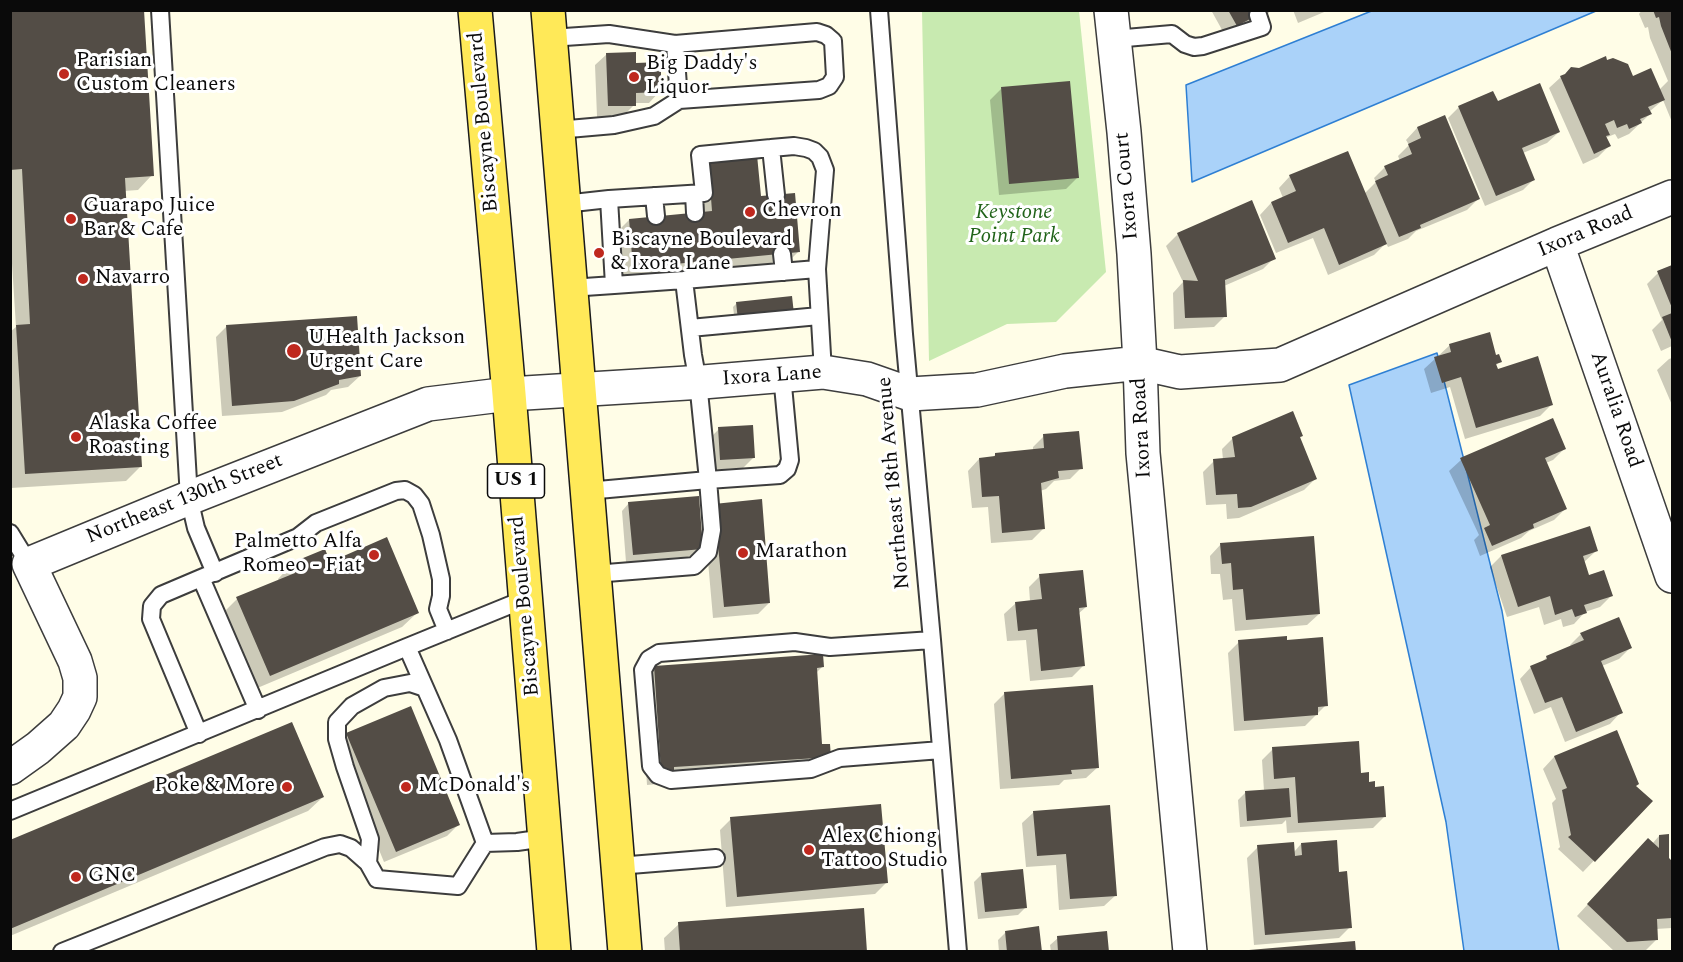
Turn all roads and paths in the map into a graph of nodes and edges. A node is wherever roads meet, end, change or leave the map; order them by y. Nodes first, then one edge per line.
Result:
1 (160, 10) edge
2 (475, 10) edge
3 (879, 10) edge
4 (1258, 15) dead end
5 (549, 24) edge
6 (1113, 25) edge
7 (675, 44) junction
8 (679, 100) junction
9 (558, 130) junction
10 (771, 148) junction
11 (694, 194) junction
12 (776, 195) dead end
13 (654, 196) junction
14 (1672, 197) edge
15 (609, 199) junction
16 (564, 204) junction
17 (695, 213) dead end
18 (656, 216) dead end
19 (1557, 244) junction
20 (782, 254) dead end
21 (817, 270) junction
22 (784, 272) junction
23 (695, 273) junction
24 (614, 285) junction
25 (570, 288) junction
26 (819, 316) junction
27 (690, 328) junction
28 (1140, 363) junction
29 (823, 372) junction
30 (782, 375) junction
31 (698, 382) junction
32 (579, 391) junction
33 (508, 394) junction
34 (910, 394) junction
35 (708, 480) junction
36 (587, 491) junction
37 (189, 498) junction
38 (10, 533) edge
39 (29, 564) junction
40 (594, 574) junction
41 (208, 575) junction
42 (1672, 576) edge
43 (525, 599) junction
44 (447, 631) junction
45 (932, 640) junction
46 (407, 647) junction
47 (425, 688) junction
48 (258, 710) junction
49 (199, 734) junction
50 (941, 750) junction
51 (10, 768) edge
52 (10, 811) edge
53 (544, 838) junction
54 (485, 843) junction
55 (716, 858) dead end
56 (369, 862) junction
57 (618, 866) junction
58 (62, 951) edge
59 (554, 951) edge
60 (625, 951) edge
61 (958, 951) edge
62 (1190, 951) edge

1 - 37 lane
2 - 33 main road, Biscayne Boulevard / US 1
3 - 34 lane, Northeast 18th Avenue
4 - 6 lane
5 - 7 lane
5 - 9 main road
6 - 28 street, Ixora Court
7 - 8 lane
7 - 8 lane
8 - 9 lane
9 - 16 main road
10 - 11 lane
10 - 12 lane
10 - 21 lane
11 - 13 lane
11 - 17 lane
13 - 15 lane
13 - 18 lane
14 - 19 street, Ixora Road
15 - 16 lane
15 - 24 lane
16 - 25 main road
19 - 28 street, Ixora Road
19 - 42 street, Auralia Road
20 - 22 lane
21 - 22 lane
21 - 26 lane
22 - 23 lane
23 - 24 lane
23 - 27 lane
24 - 25 lane
25 - 32 main road
26 - 27 lane
26 - 29 lane
27 - 31 lane
28 - 34 street, Ixora Lane
28 - 62 street, Ixora Road
29 - 30 street, Ixora Lane
29 - 34 street, Ixora Lane
30 - 31 street, Ixora Lane
30 - 35 lane
31 - 32 street, Ixora Lane
31 - 35 lane
32 - 33 street, Northeast 130th Street
32 - 36 main road
33 - 37 street, Northeast 130th Street
33 - 43 main road, Biscayne Boulevard / US 1
34 - 45 lane, Northeast 18th Avenue
35 - 36 lane
35 - 40 lane
36 - 40 main road
37 - 39 street, Northeast 130th Street
37 - 41 lane
38 - 39 lane
39 - 51 street
40 - 57 main road
41 - 44 lane
41 - 48 lane
41 - 49 lane
43 - 44 lane
43 - 53 main road, Biscayne Boulevard / US 1
44 - 46 lane
45 - 50 lane, Northeast 18th Avenue
45 - 50 lane
46 - 47 lane
46 - 48 lane
47 - 54 lane
47 - 56 lane
48 - 49 lane
49 - 52 lane
50 - 61 lane, Northeast 18th Avenue
53 - 54 lane
53 - 59 main road, Biscayne Boulevard / US 1
54 - 56 lane
55 - 57 lane
56 - 58 lane
57 - 60 main road

